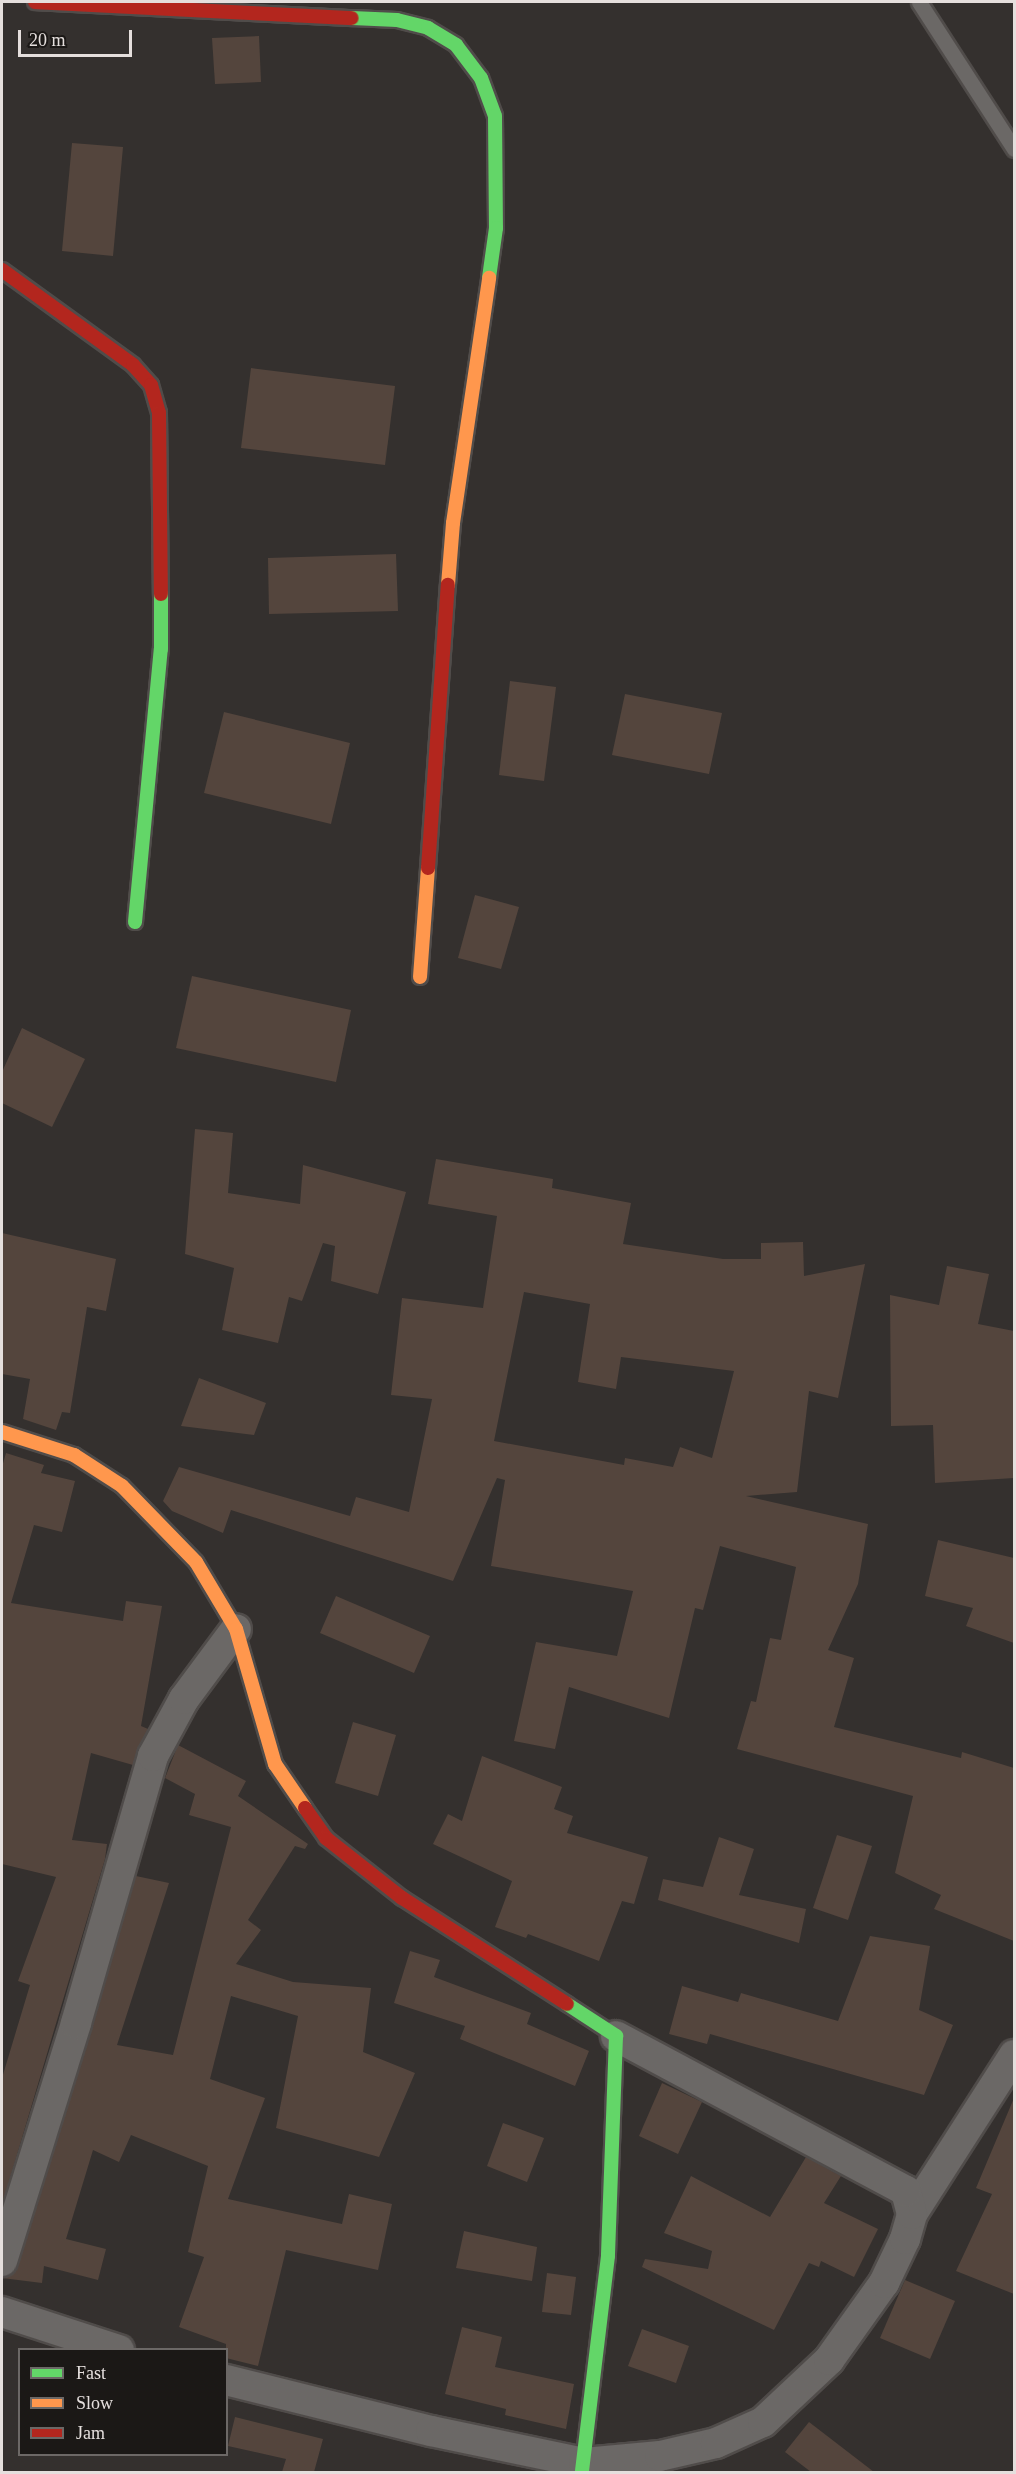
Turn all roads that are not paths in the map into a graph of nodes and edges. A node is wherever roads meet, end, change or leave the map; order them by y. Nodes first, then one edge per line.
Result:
1 (35, 2) edge
2 (919, 2) edge
3 (1014, 149) edge
4 (2, 270) edge
5 (135, 922) dead end
6 (420, 977) dead end
7 (2, 1432) edge
8 (236, 1629) junction
9 (616, 2036) junction
10 (1014, 2055) edge
11 (912, 2214) junction
12 (2, 2261) edge
13 (2, 2312) edge
14 (117, 2348) edge
15 (228, 2380) edge
16 (583, 2468) edge

1 - 6 street
2 - 3 lane
4 - 5 street
7 - 8 street
8 - 9 street
8 - 12 street
9 - 11 street
9 - 16 street
10 - 11 street
11 - 16 street
13 - 14 street
15 - 16 street

